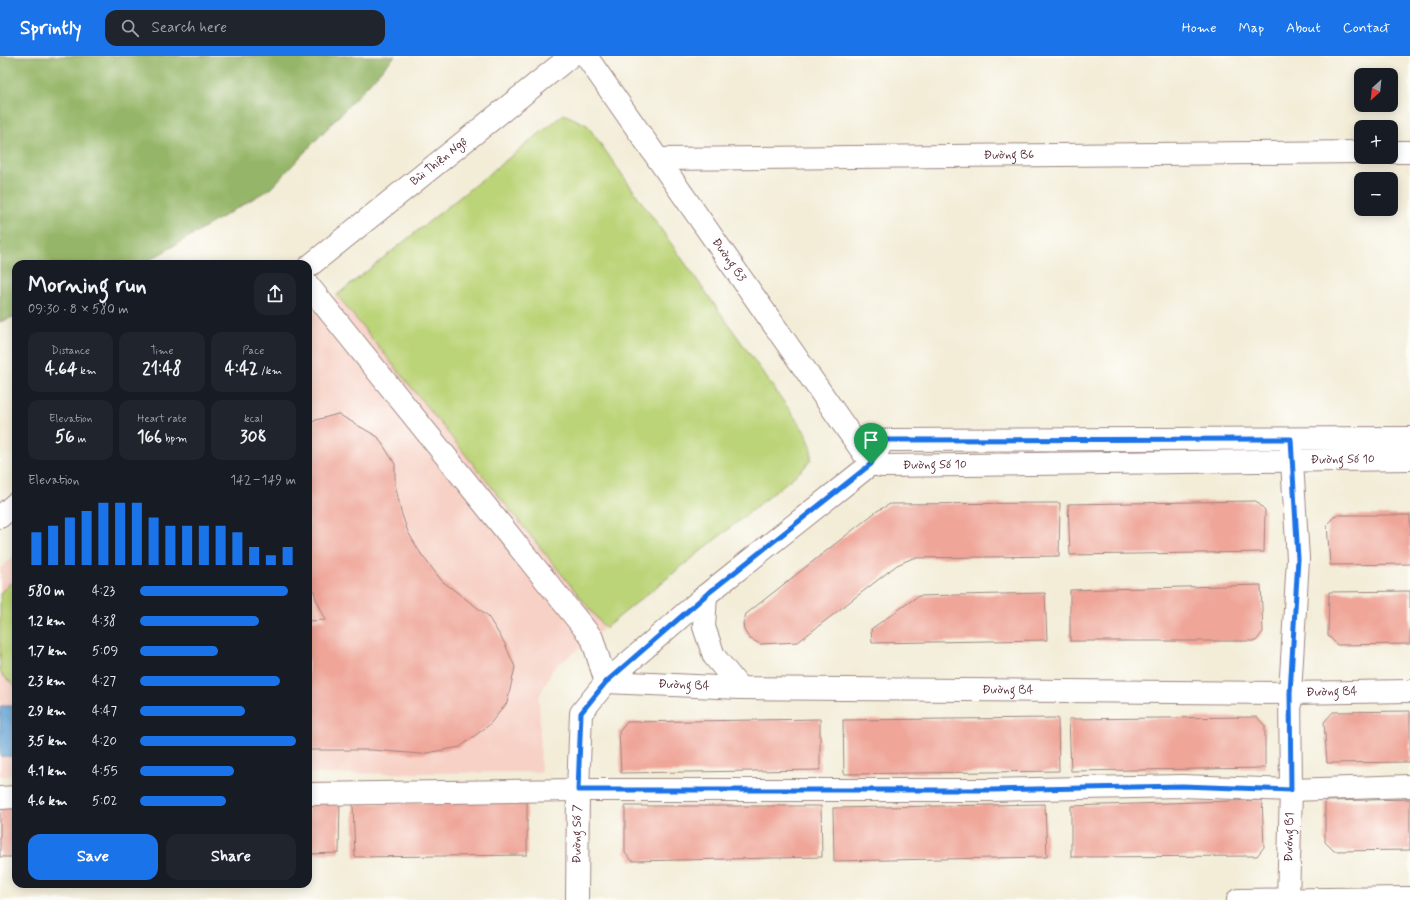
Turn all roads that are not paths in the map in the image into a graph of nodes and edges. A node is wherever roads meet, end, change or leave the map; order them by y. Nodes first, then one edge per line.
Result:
1 (571, 56) edge
2 (586, 56) edge
3 (1354, 152) edge
4 (1398, 152) edge
5 (1410, 152) edge
6 (658, 159) junction
7 (312, 264) edge
8 (312, 290) edge
9 (1410, 438) edge
10 (1291, 439) junction
11 (1410, 459) edge
12 (1292, 461) junction
13 (871, 464) junction
14 (12, 506) edge
15 (0, 517) edge
16 (706, 595) junction
17 (606, 682) junction
18 (740, 688) junction
19 (1410, 691) edge
20 (1290, 693) junction
21 (1410, 786) edge
22 (578, 790) junction
23 (1291, 790) junction
24 (312, 794) edge
25 (12, 797) edge
26 (0, 798) edge
27 (1410, 898) edge
28 (578, 900) edge
29 (1238, 900) edge
30 (1288, 900) edge

1 - 7 street, Bùi Thiện Ngộ
2 - 6 street, Đường B3
3 - 6 street, Đường B6
4 - 5 street
6 - 13 street, Đường B3
8 - 17 street
9 - 10 street, Đường Số 10
10 - 12 street, Đướng B1
10 - 13 street, Đường Số 10
11 - 12 street, Đường Số 10
12 - 13 street, Đường Số 10
12 - 20 street, Đướng B1
13 - 16 street
14 - 15 street
16 - 17 street
16 - 18 street
17 - 18 street, Đường B4
17 - 22 street, Đường Số 7
18 - 20 street, Đường B4
19 - 20 street, Đường B4
20 - 23 street, Đướng B1
21 - 23 street
22 - 23 street
22 - 24 street
22 - 28 street, Đường Số 7
23 - 30 street, Đướng B1
25 - 26 street
27 - 30 street
29 - 30 street

